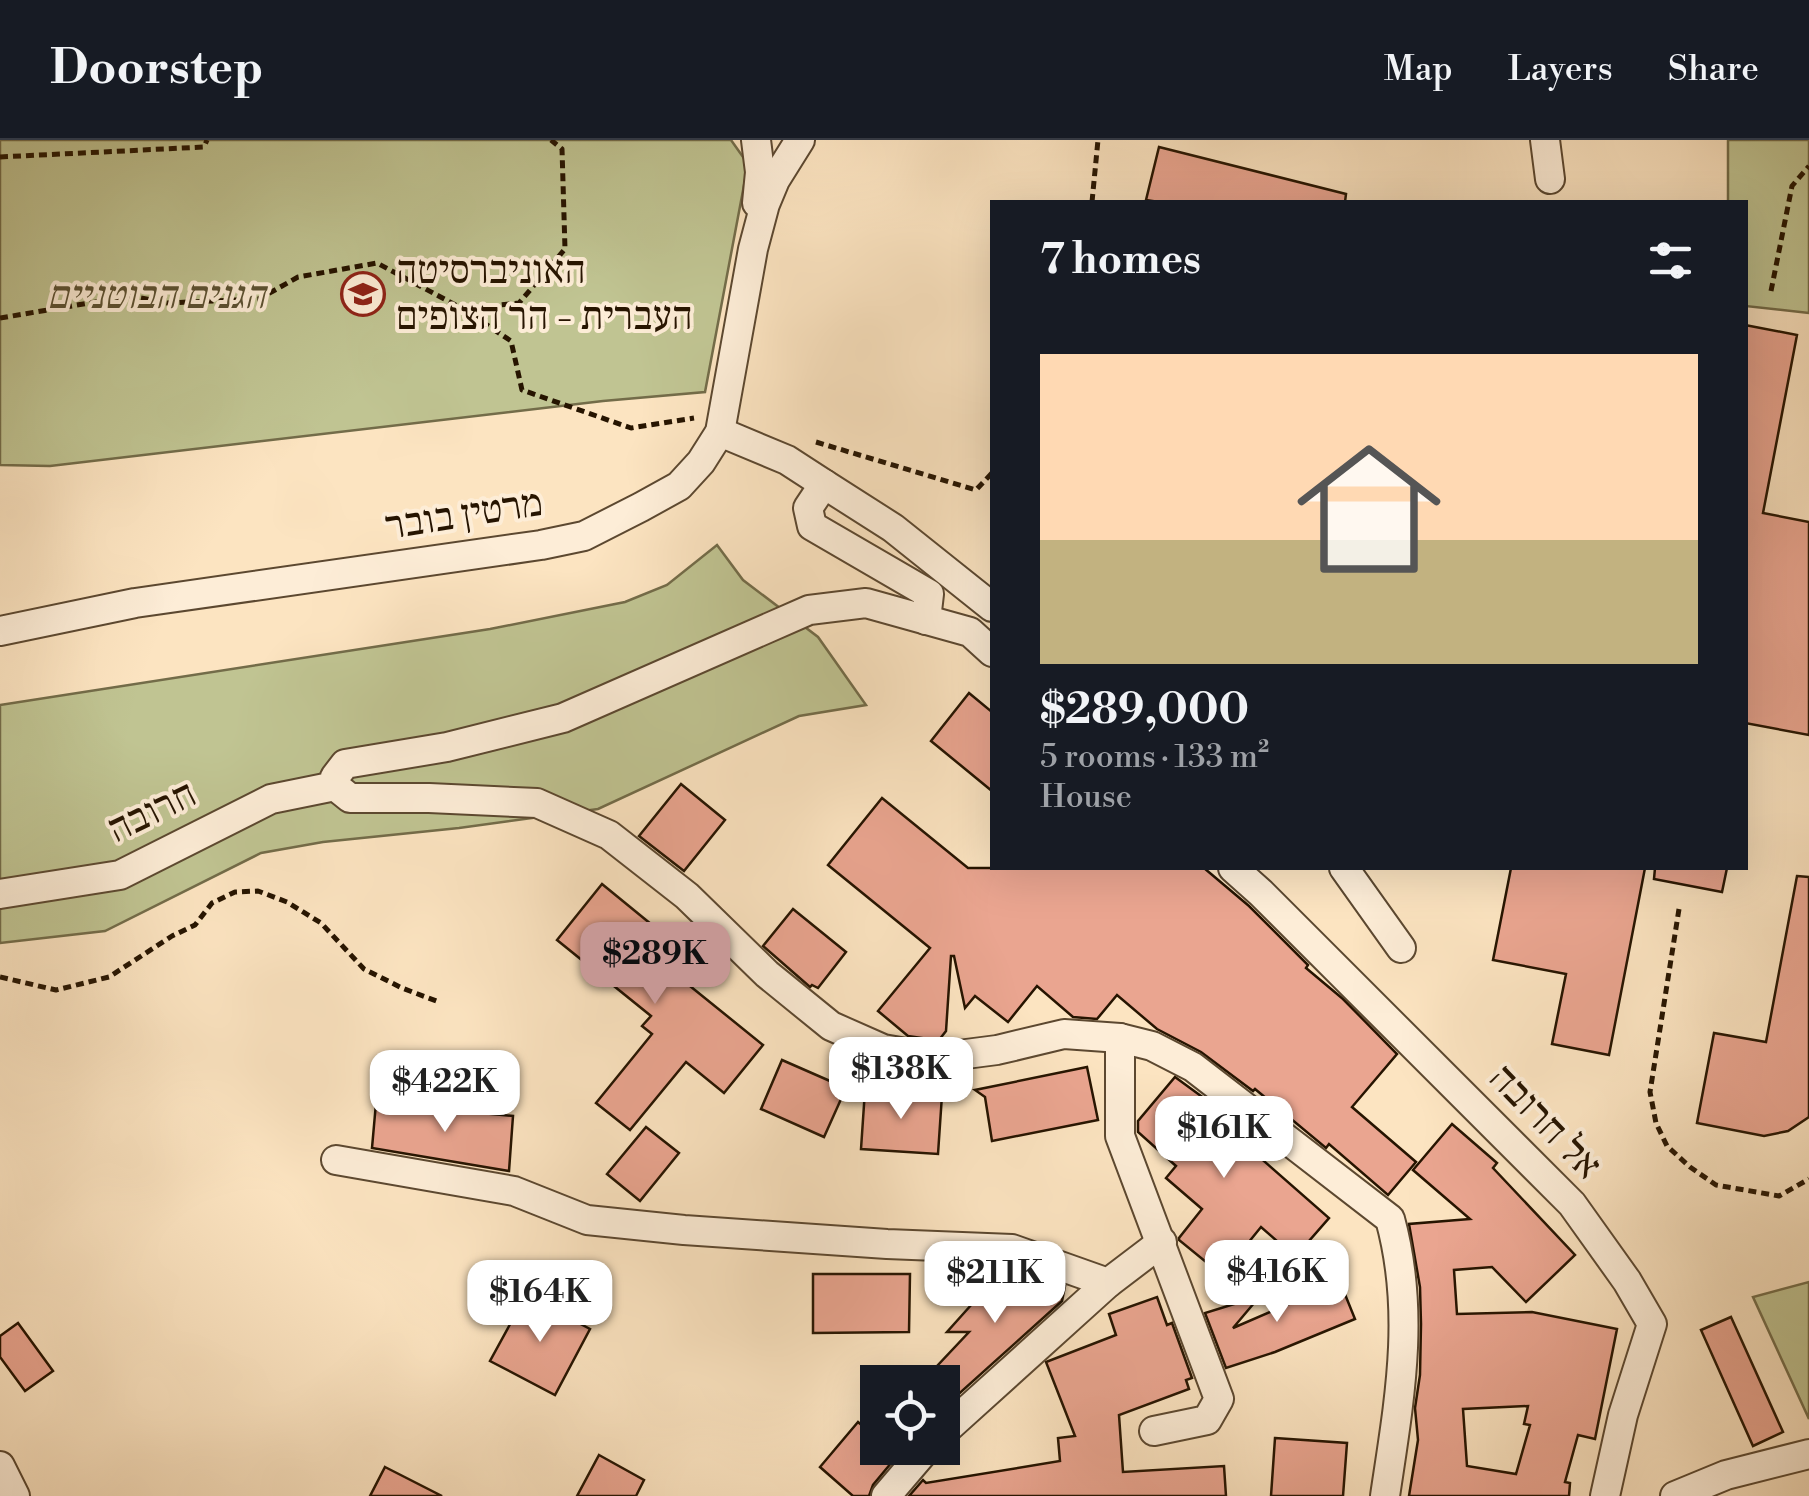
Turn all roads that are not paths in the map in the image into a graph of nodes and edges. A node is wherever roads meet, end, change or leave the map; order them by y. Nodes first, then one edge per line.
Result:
1 (756, 140) edge
2 (768, 140) edge
3 (797, 140) edge
4 (1545, 140) edge
5 (1550, 179) dead end
6 (753, 249) junction
7 (720, 432) junction
8 (824, 484) junction
9 (990, 605) edge
10 (926, 620) junction
11 (0, 631) edge
12 (990, 650) edge
13 (335, 786) junction
14 (1235, 870) edge
15 (1345, 870) edge
16 (0, 894) edge
17 (1401, 948) dead end
18 (1120, 1038) junction
19 (336, 1160) dead end
20 (1162, 1242) junction
21 (1108, 1283) junction
22 (960, 1418) edge
23 (1154, 1432) dead end
24 (1809, 1454) edge
25 (912, 1465) edge
26 (0, 1466) edge
27 (15, 1496) edge
28 (886, 1496) edge
29 (1385, 1496) edge
30 (1605, 1496) edge
31 (1675, 1496) edge

1 - 6 street, מרטין בובר
2 - 3 street
3 - 6 street, מרטין בובר
4 - 5 street
6 - 7 street, מרטין בובר
7 - 8 street
7 - 11 street, מרטין בובר
8 - 9 street
8 - 10 street
10 - 12 street
10 - 13 street
13 - 16 street, חרובה
13 - 18 street
14 - 30 street, אל חרובה
15 - 17 street
18 - 20 street
18 - 29 street
19 - 21 street
20 - 21 street
20 - 23 street
21 - 22 street
24 - 31 street
25 - 28 street
26 - 27 street

